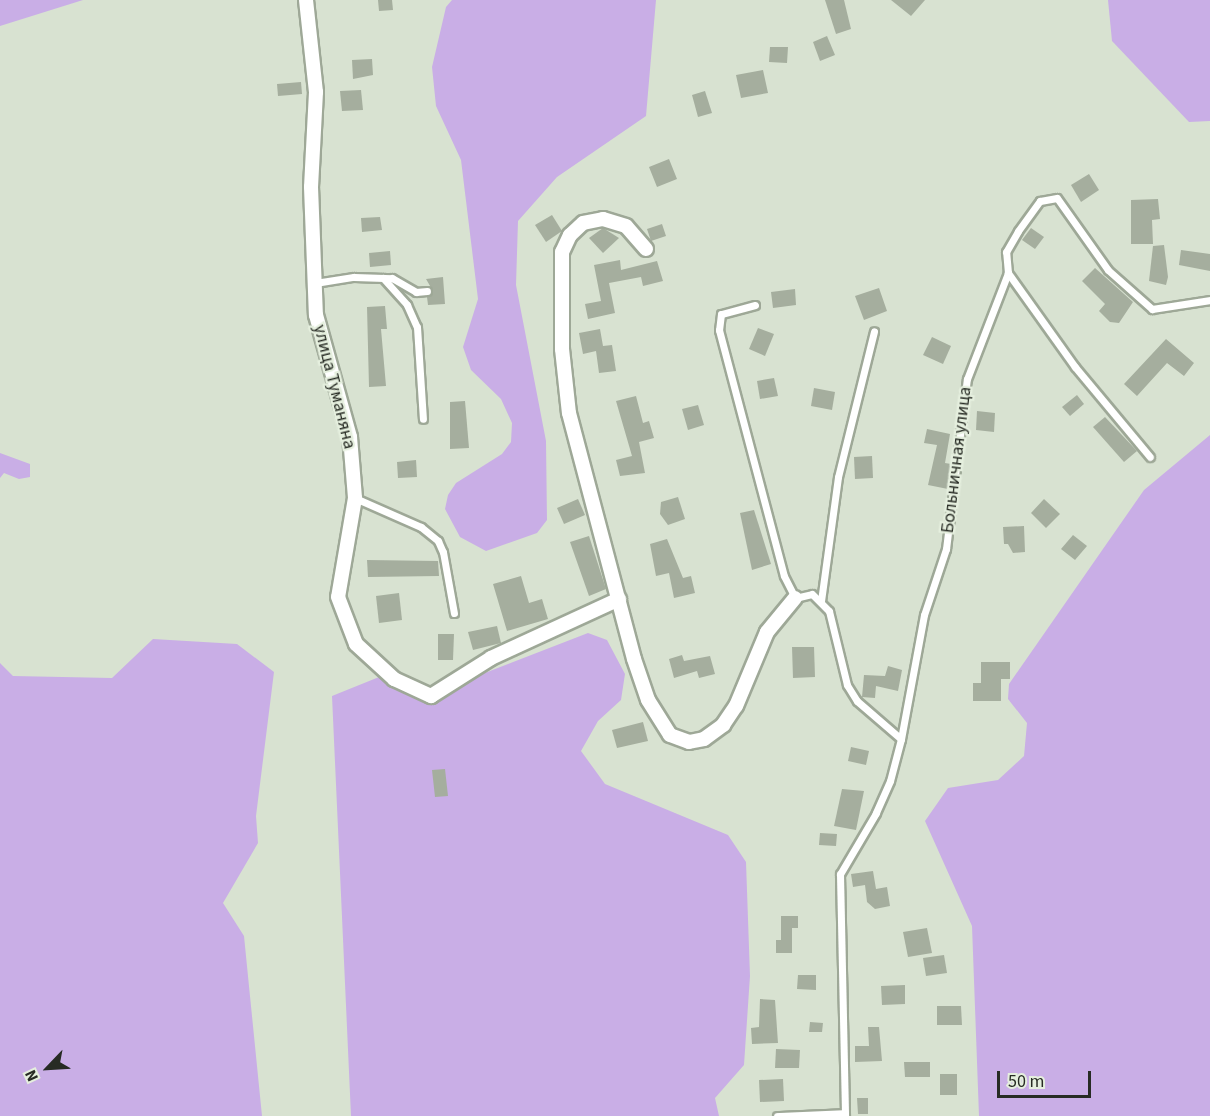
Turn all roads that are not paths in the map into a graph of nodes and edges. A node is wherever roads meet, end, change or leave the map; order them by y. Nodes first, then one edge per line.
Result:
1 (306, 0) edge
2 (646, 249) dead end
3 (1008, 273) junction
4 (383, 278) junction
5 (315, 283) junction
6 (427, 291) dead end
7 (1210, 300) edge
8 (755, 305) dead end
9 (874, 331) dead end
10 (423, 419) dead end
11 (1150, 457) dead end
12 (355, 498) junction
13 (795, 598) junction
14 (619, 599) junction
15 (821, 601) junction
16 (454, 613) dead end
17 (901, 739) junction
18 (845, 1115) edge
19 (777, 1116) edge

1 - 5 street, улица Туманяна
2 - 14 street
3 - 7 lane, Больничная улица
3 - 11 lane
3 - 17 lane, Больничная улица
4 - 5 lane
4 - 6 lane
4 - 10 lane
5 - 12 street, улица Туманяна
8 - 13 lane
9 - 15 lane
12 - 14 street, улица Туманяна
12 - 16 lane
13 - 14 street
13 - 15 lane
15 - 17 lane
17 - 18 lane, Больничная улица
18 - 19 lane

